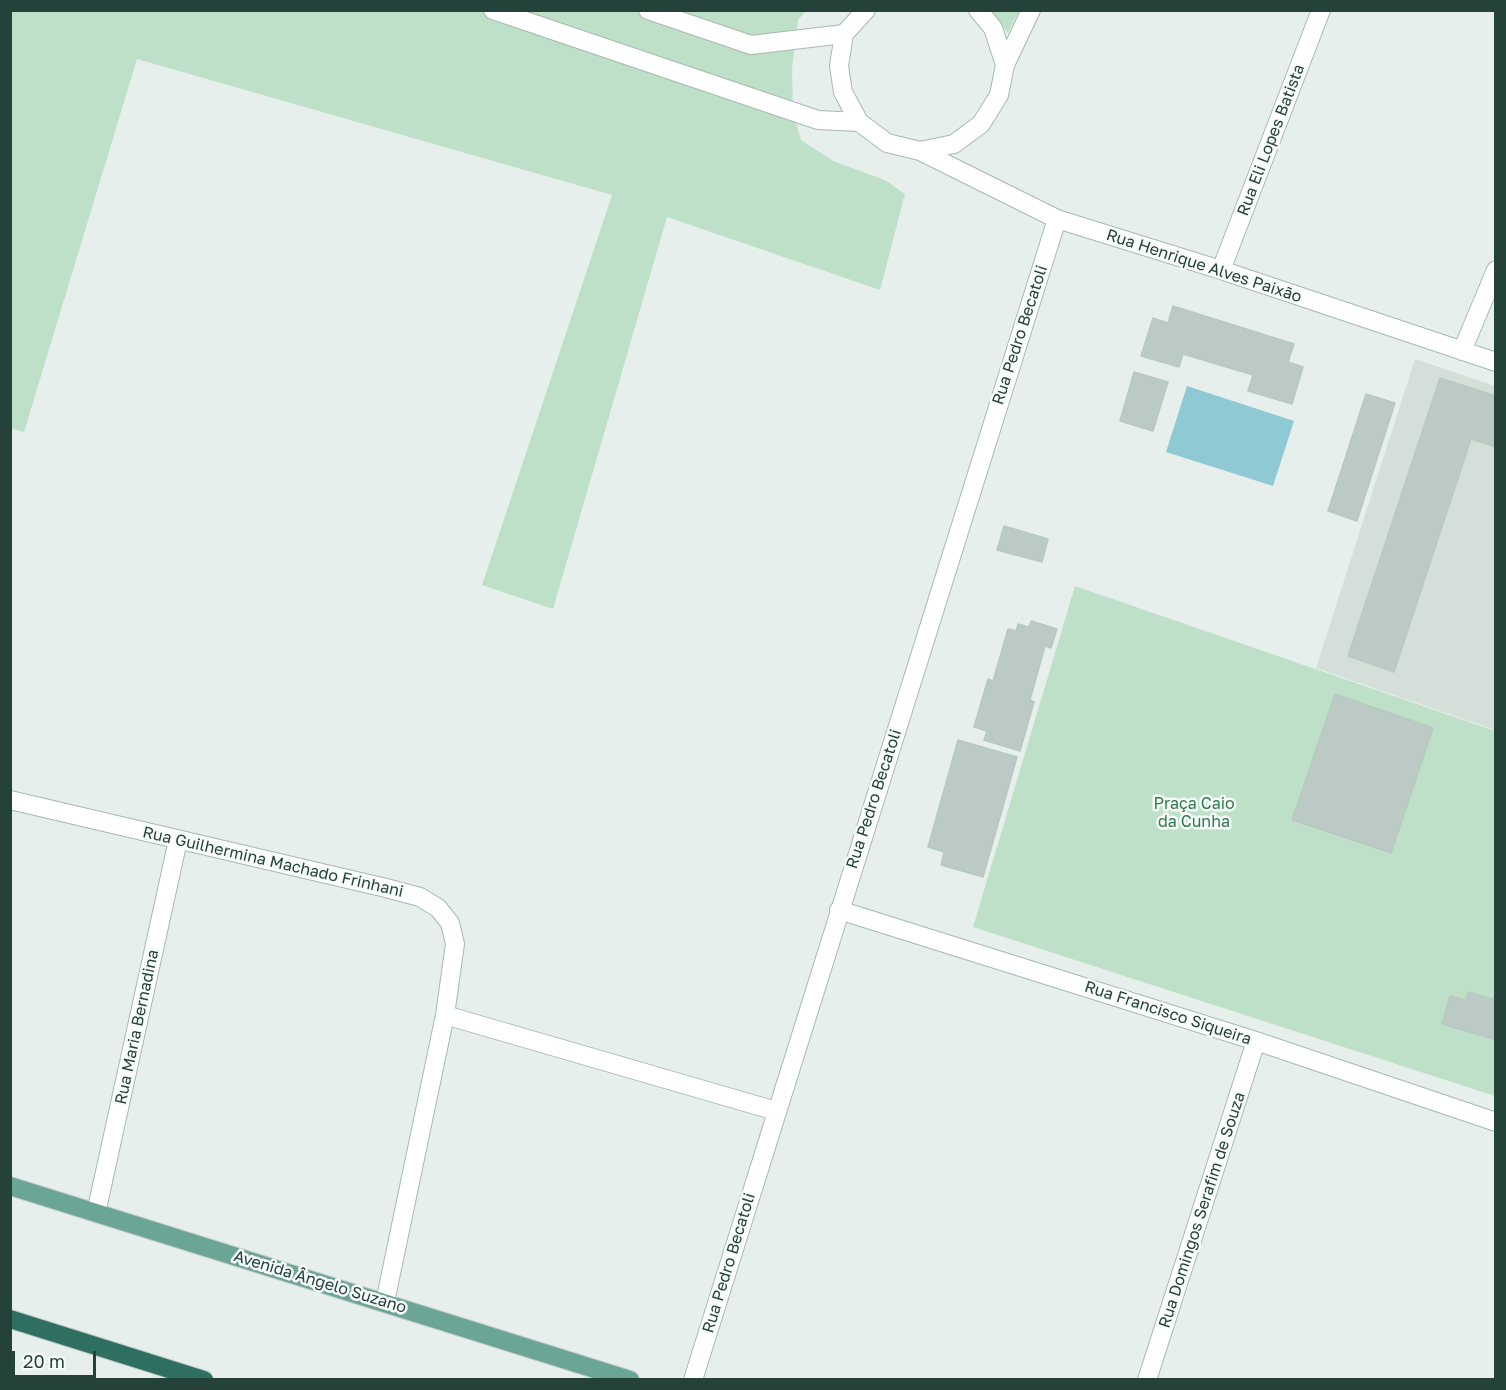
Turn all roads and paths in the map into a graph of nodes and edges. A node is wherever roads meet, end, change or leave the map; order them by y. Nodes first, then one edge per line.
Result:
1 (493, 10) edge
2 (648, 10) edge
3 (866, 10) edge
4 (978, 10) edge
5 (1030, 10) edge
6 (1321, 10) edge
7 (844, 34) junction
8 (1005, 65) junction
9 (859, 122) junction
10 (920, 151) junction
11 (1057, 219) junction
12 (1221, 270) junction
13 (1496, 270) edge
14 (1462, 351) junction
15 (1496, 362) edge
16 (10, 800) edge
17 (178, 840) junction
18 (839, 910) junction
19 (445, 1015) junction
20 (1256, 1041) junction
21 (776, 1111) junction
22 (1496, 1122) edge
23 (10, 1186) edge
24 (96, 1213) junction
25 (385, 1302) junction
26 (10, 1318) edge
27 (204, 1380) edge
28 (630, 1380) edge
29 (693, 1380) edge
30 (1147, 1380) edge

1 - 9 street
2 - 7 street
3 - 7 street
4 - 8 street
5 - 8 street
6 - 12 street, Rua Eli Lopes Batista
7 - 9 street
8 - 10 street
9 - 10 street
10 - 11 street, Rua Henrique Alves Paixão
11 - 12 street, Rua Henrique Alves Paixão
11 - 18 street, Rua Pedro Becatoli
12 - 14 street, Rua Henrique Alves Paixão
13 - 14 street
14 - 15 street, Rua Henrique Alves Paixão
16 - 17 street, Rua Guilhermina Machado Frinhani
17 - 19 street, Rua Guilhermina Machado Frinhani
17 - 24 street, Rua Maria Bernadina
18 - 20 street, Rua Francisco Siqueira
18 - 21 street, Rua Pedro Becatoli
19 - 21 street
19 - 25 street, Rua Guilhermina Machado Frinhani
20 - 22 street, Rua Francisco Siqueira
20 - 30 street, Rua Domingos Serafim de Souza
21 - 29 street, Rua Pedro Becatoli
23 - 24 main road, Avenida Ângelo Suzano
24 - 25 main road, Avenida Ângelo Suzano
25 - 28 main road, Avenida Ângelo Suzano
26 - 27 highway

